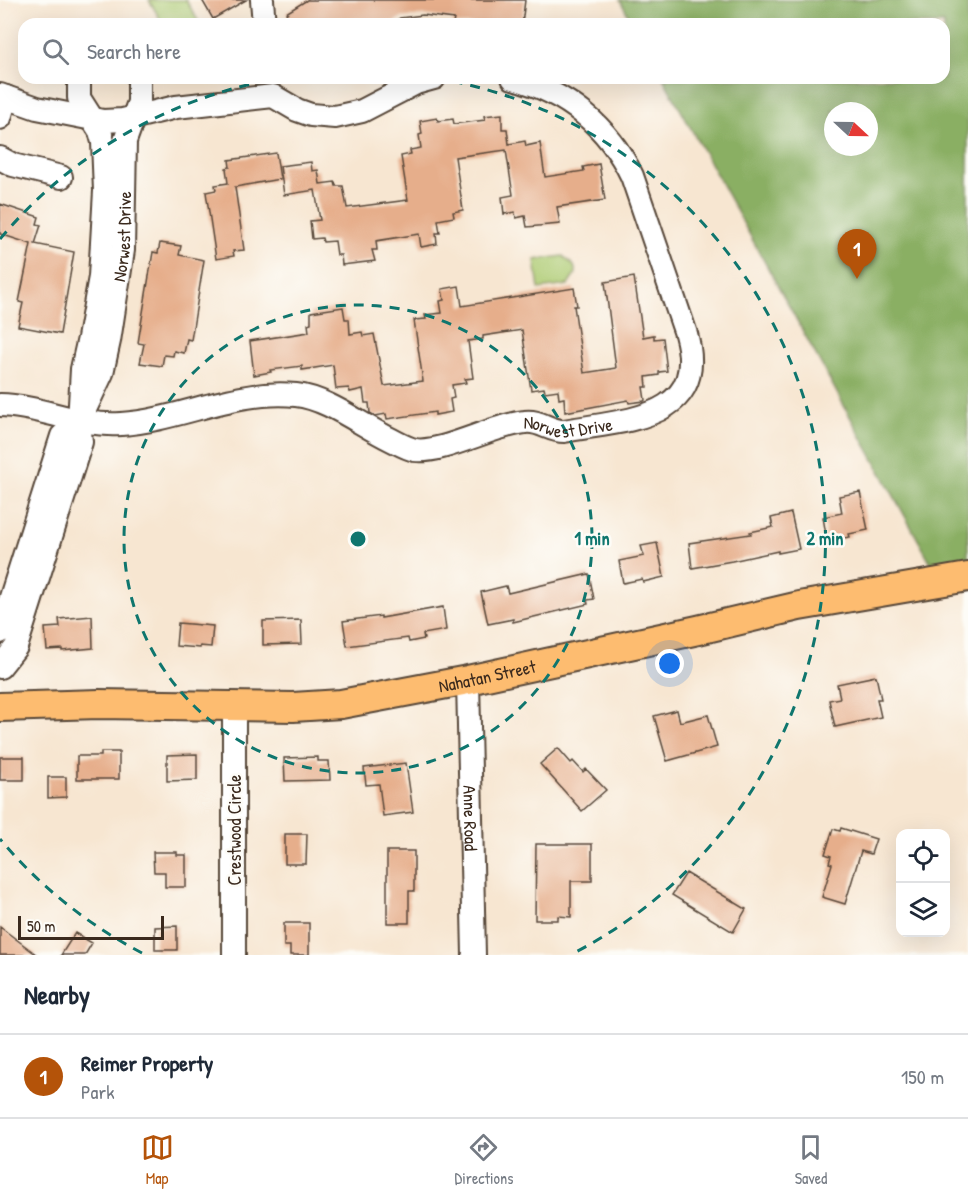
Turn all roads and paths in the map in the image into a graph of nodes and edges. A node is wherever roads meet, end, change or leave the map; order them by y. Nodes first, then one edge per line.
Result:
1 (79, 84) edge
2 (139, 84) edge
3 (414, 84) edge
4 (528, 84) edge
5 (272, 87) edge
6 (2, 104) edge
7 (135, 117) junction
8 (92, 120) junction
9 (0, 158) edge
10 (61, 177) dead end
11 (0, 405) edge
12 (79, 422) junction
13 (968, 577) edge
14 (0, 632) edge
15 (0, 666) edge
16 (468, 680) junction
17 (234, 706) junction
18 (0, 707) edge
19 (234, 955) edge
20 (474, 955) edge

1 - 8 street, Norwest Drive
2 - 7 street, Norwest Drive
3 - 5 street
4 - 12 street, Norwest Drive
5 - 7 street
6 - 8 street
7 - 8 street
7 - 12 street, Norwest Drive
8 - 12 street, Norwest Drive
9 - 10 street
11 - 12 street, Norwest Drive
12 - 14 street, Norwest Drive
12 - 15 street, Norwest Drive
13 - 16 main road, Nahatan Street
16 - 17 main road, Nahatan Street
16 - 20 street, Anne Road
17 - 18 main road, Nahatan Street
17 - 19 street, Crestwood Circle

